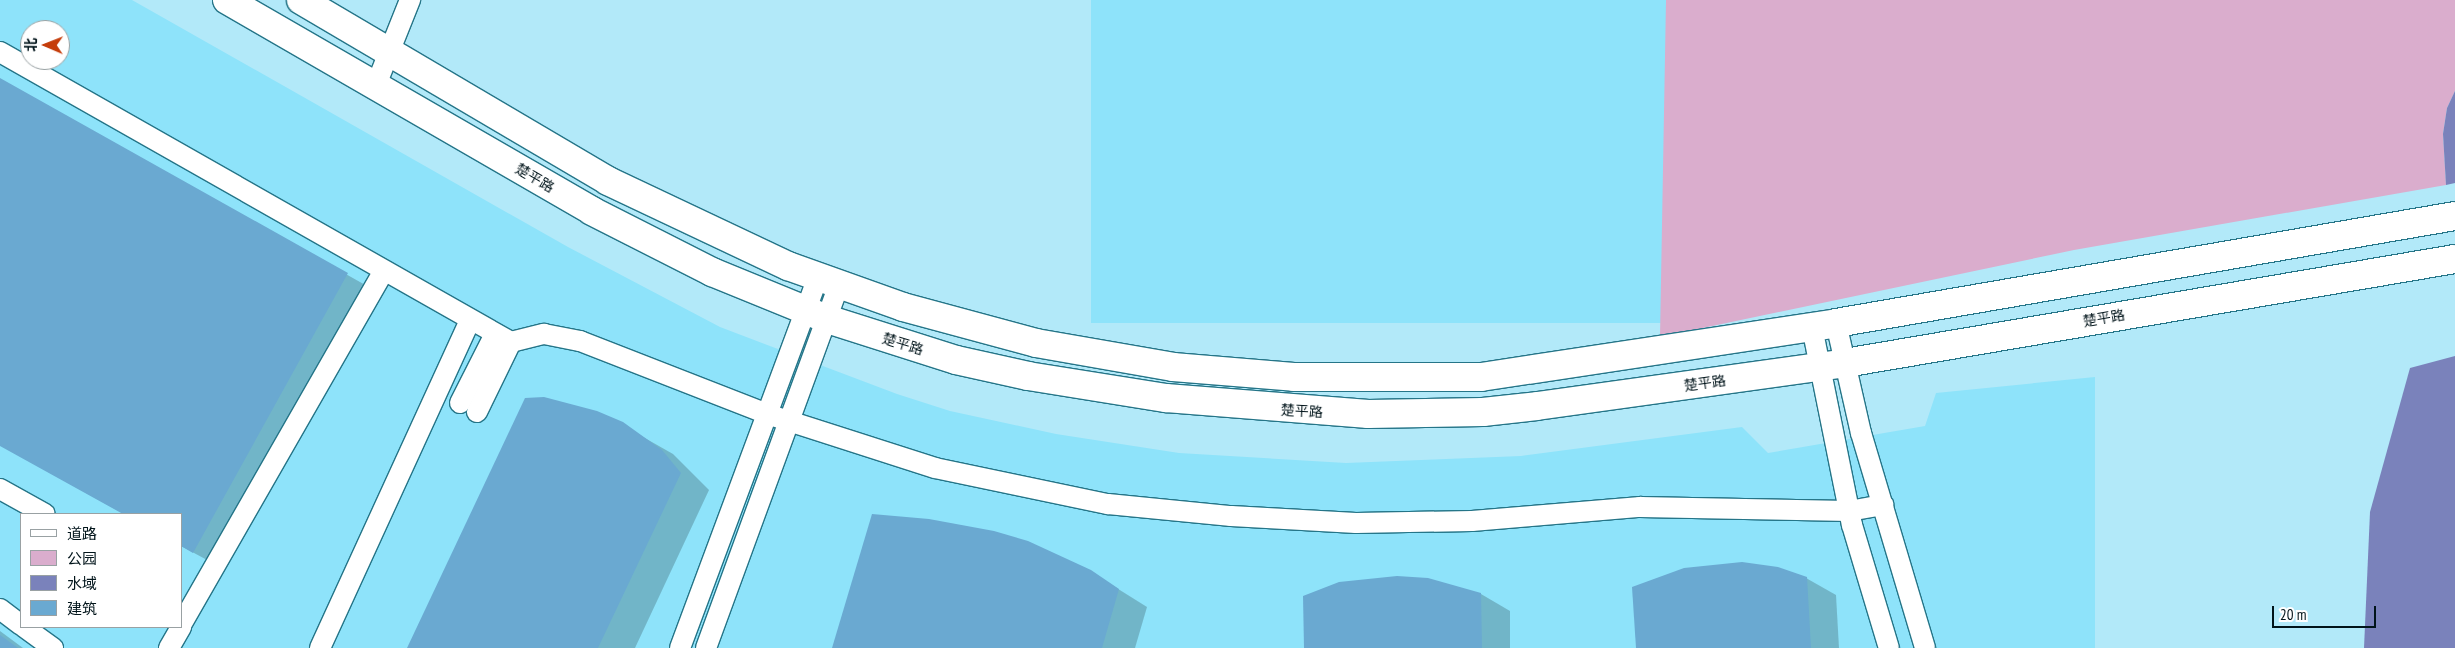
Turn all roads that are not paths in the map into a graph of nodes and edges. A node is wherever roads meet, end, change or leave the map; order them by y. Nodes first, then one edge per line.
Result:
1 (227, 0) edge
2 (301, 0) edge
3 (410, 0) edge
4 (390, 51) junction
5 (0, 52) edge
6 (376, 85) junction
7 (2455, 216) edge
8 (2455, 259) edge
9 (384, 271) junction
10 (828, 280) junction
11 (816, 314) junction
12 (470, 320) junction
13 (1824, 325) junction
14 (503, 338) junction
15 (1832, 365) junction
16 (469, 408) dead end
17 (767, 414) junction
18 (789, 421) junction
19 (0, 489) edge
20 (1883, 505) junction
21 (1849, 511) junction
22 (43, 513) edge
23 (189, 595) edge
24 (0, 609) edge
25 (182, 622) edge
26 (20, 624) edge
27 (25, 628) edge
28 (180, 628) edge
29 (52, 648) edge
30 (169, 648) edge
31 (320, 648) edge
32 (680, 648) edge
33 (706, 648) edge
34 (1889, 648) edge
35 (1925, 648) edge

1 - 6 main road, 楚平路
2 - 4 main road
3 - 4 lane
4 - 6 lane
4 - 10 main road
5 - 9 lane
6 - 11 main road, 楚平路
7 - 13 main road
8 - 15 main road, 楚平路
9 - 12 lane
9 - 23 lane
10 - 11 lane
10 - 13 main road
11 - 15 main road, 楚平路
11 - 17 lane
11 - 18 lane
12 - 14 lane
12 - 31 lane
13 - 15 lane
14 - 16 lane
14 - 17 lane
15 - 20 lane
15 - 21 lane
17 - 18 lane
17 - 32 lane
18 - 21 lane
18 - 33 lane
19 - 22 lane
20 - 21 lane
20 - 35 lane
21 - 34 lane
23 - 25 lane
24 - 26 lane
27 - 29 lane
28 - 30 lane

